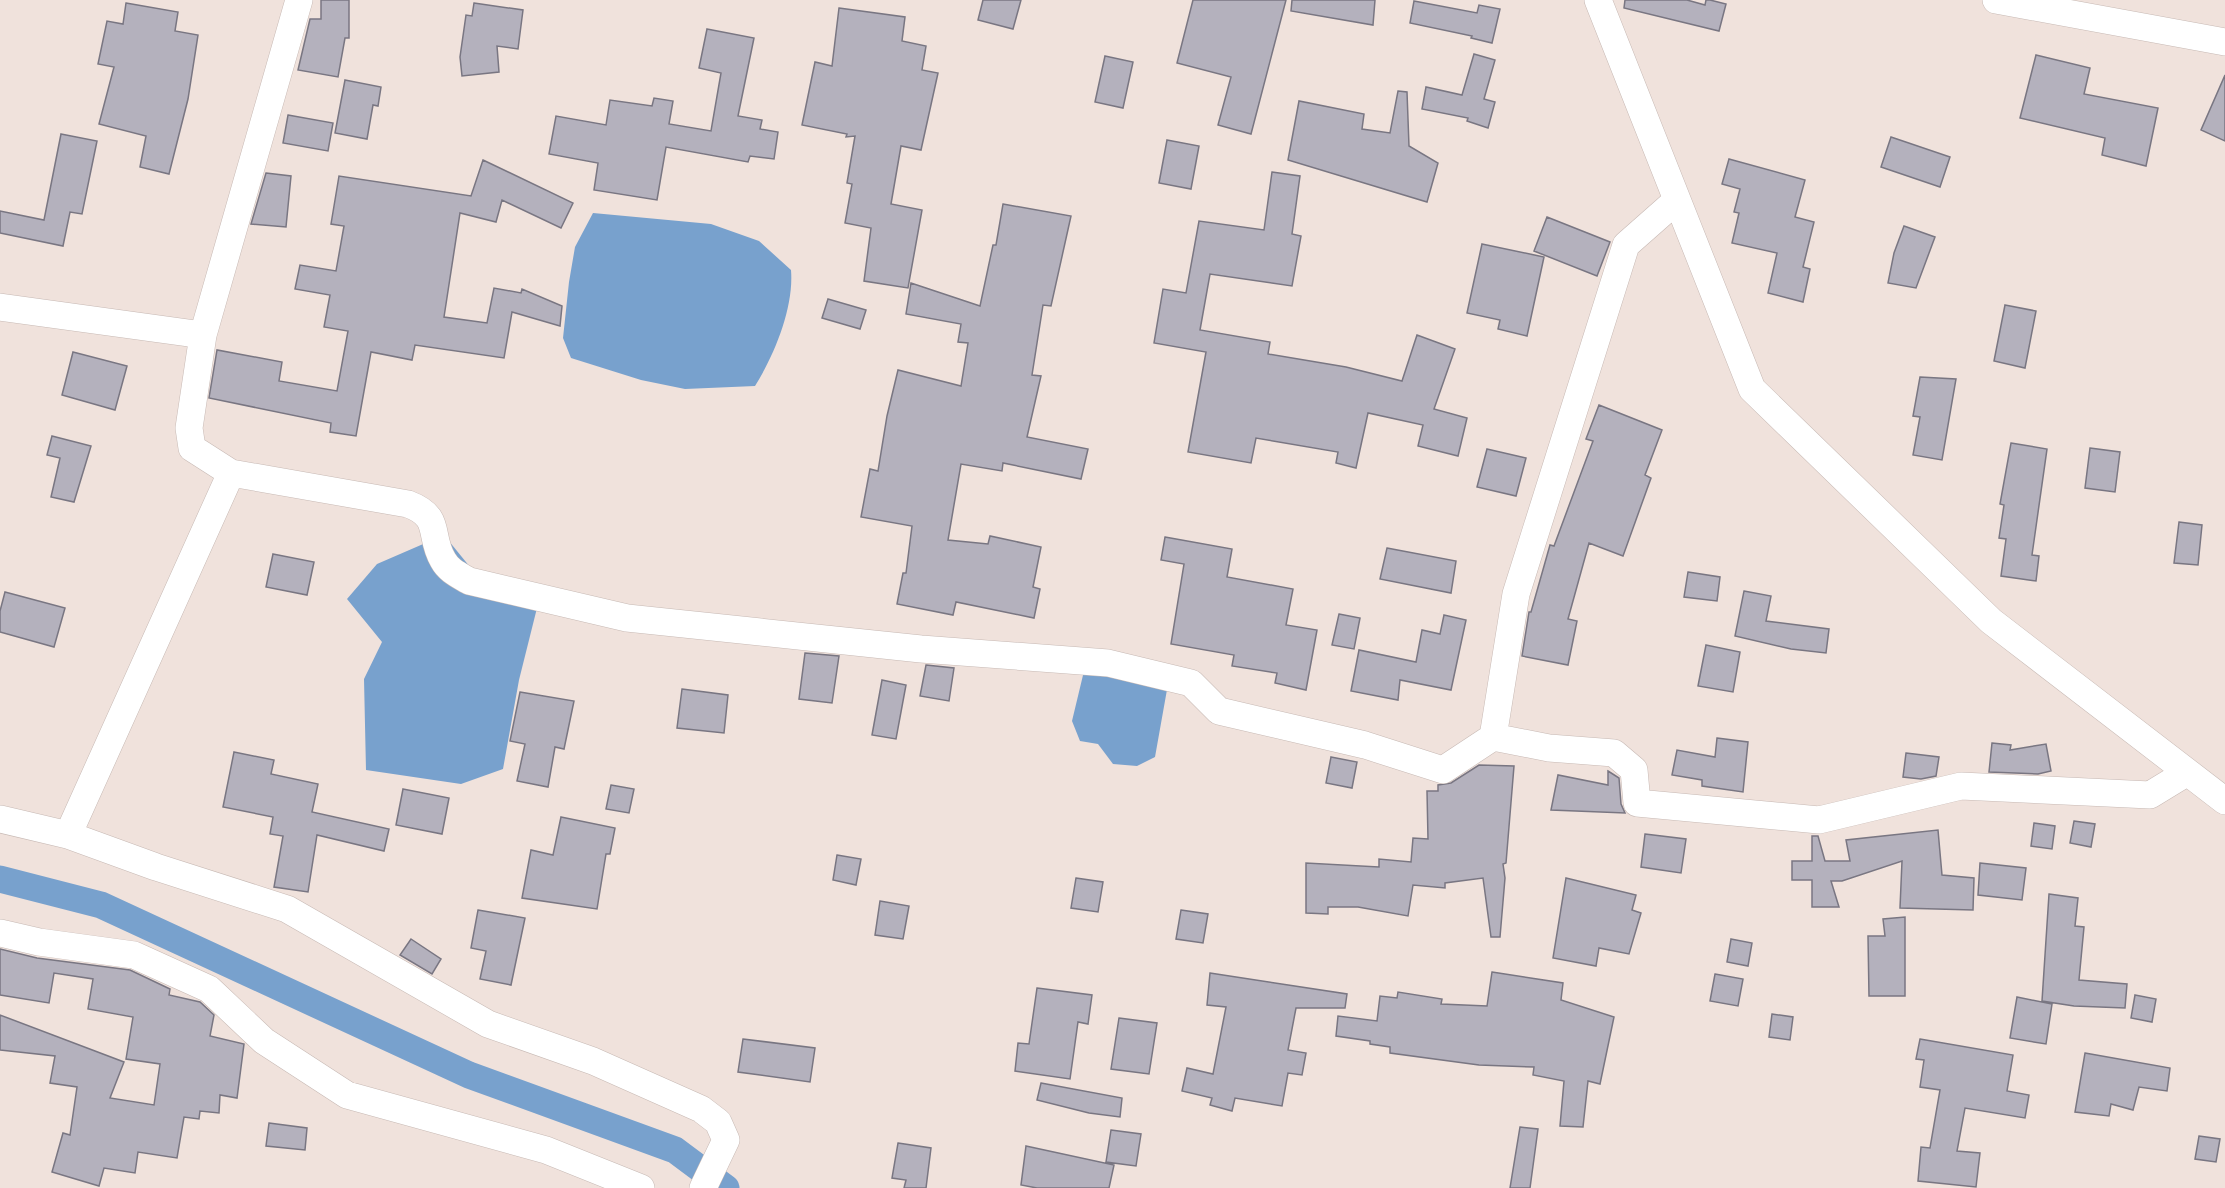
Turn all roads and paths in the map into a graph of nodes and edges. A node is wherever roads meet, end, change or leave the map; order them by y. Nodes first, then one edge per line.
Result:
1 (299, 0) edge
2 (1598, 0) edge
3 (1996, 0) edge
4 (2225, 42) edge
5 (1677, 200) junction
6 (0, 307) edge
7 (203, 335) junction
8 (231, 473) junction
9 (1493, 736) junction
10 (2186, 773) junction
11 (2225, 801) edge
12 (0, 819) edge
13 (68, 836) junction
14 (0, 933) edge
15 (641, 1188) edge
16 (703, 1188) edge

1 - 7 street
2 - 5 street
3 - 4 street
5 - 9 street
5 - 10 street
6 - 7 street
7 - 8 street
8 - 9 street
8 - 13 street
9 - 10 street
10 - 11 street
12 - 13 street
13 - 16 street
14 - 15 street

